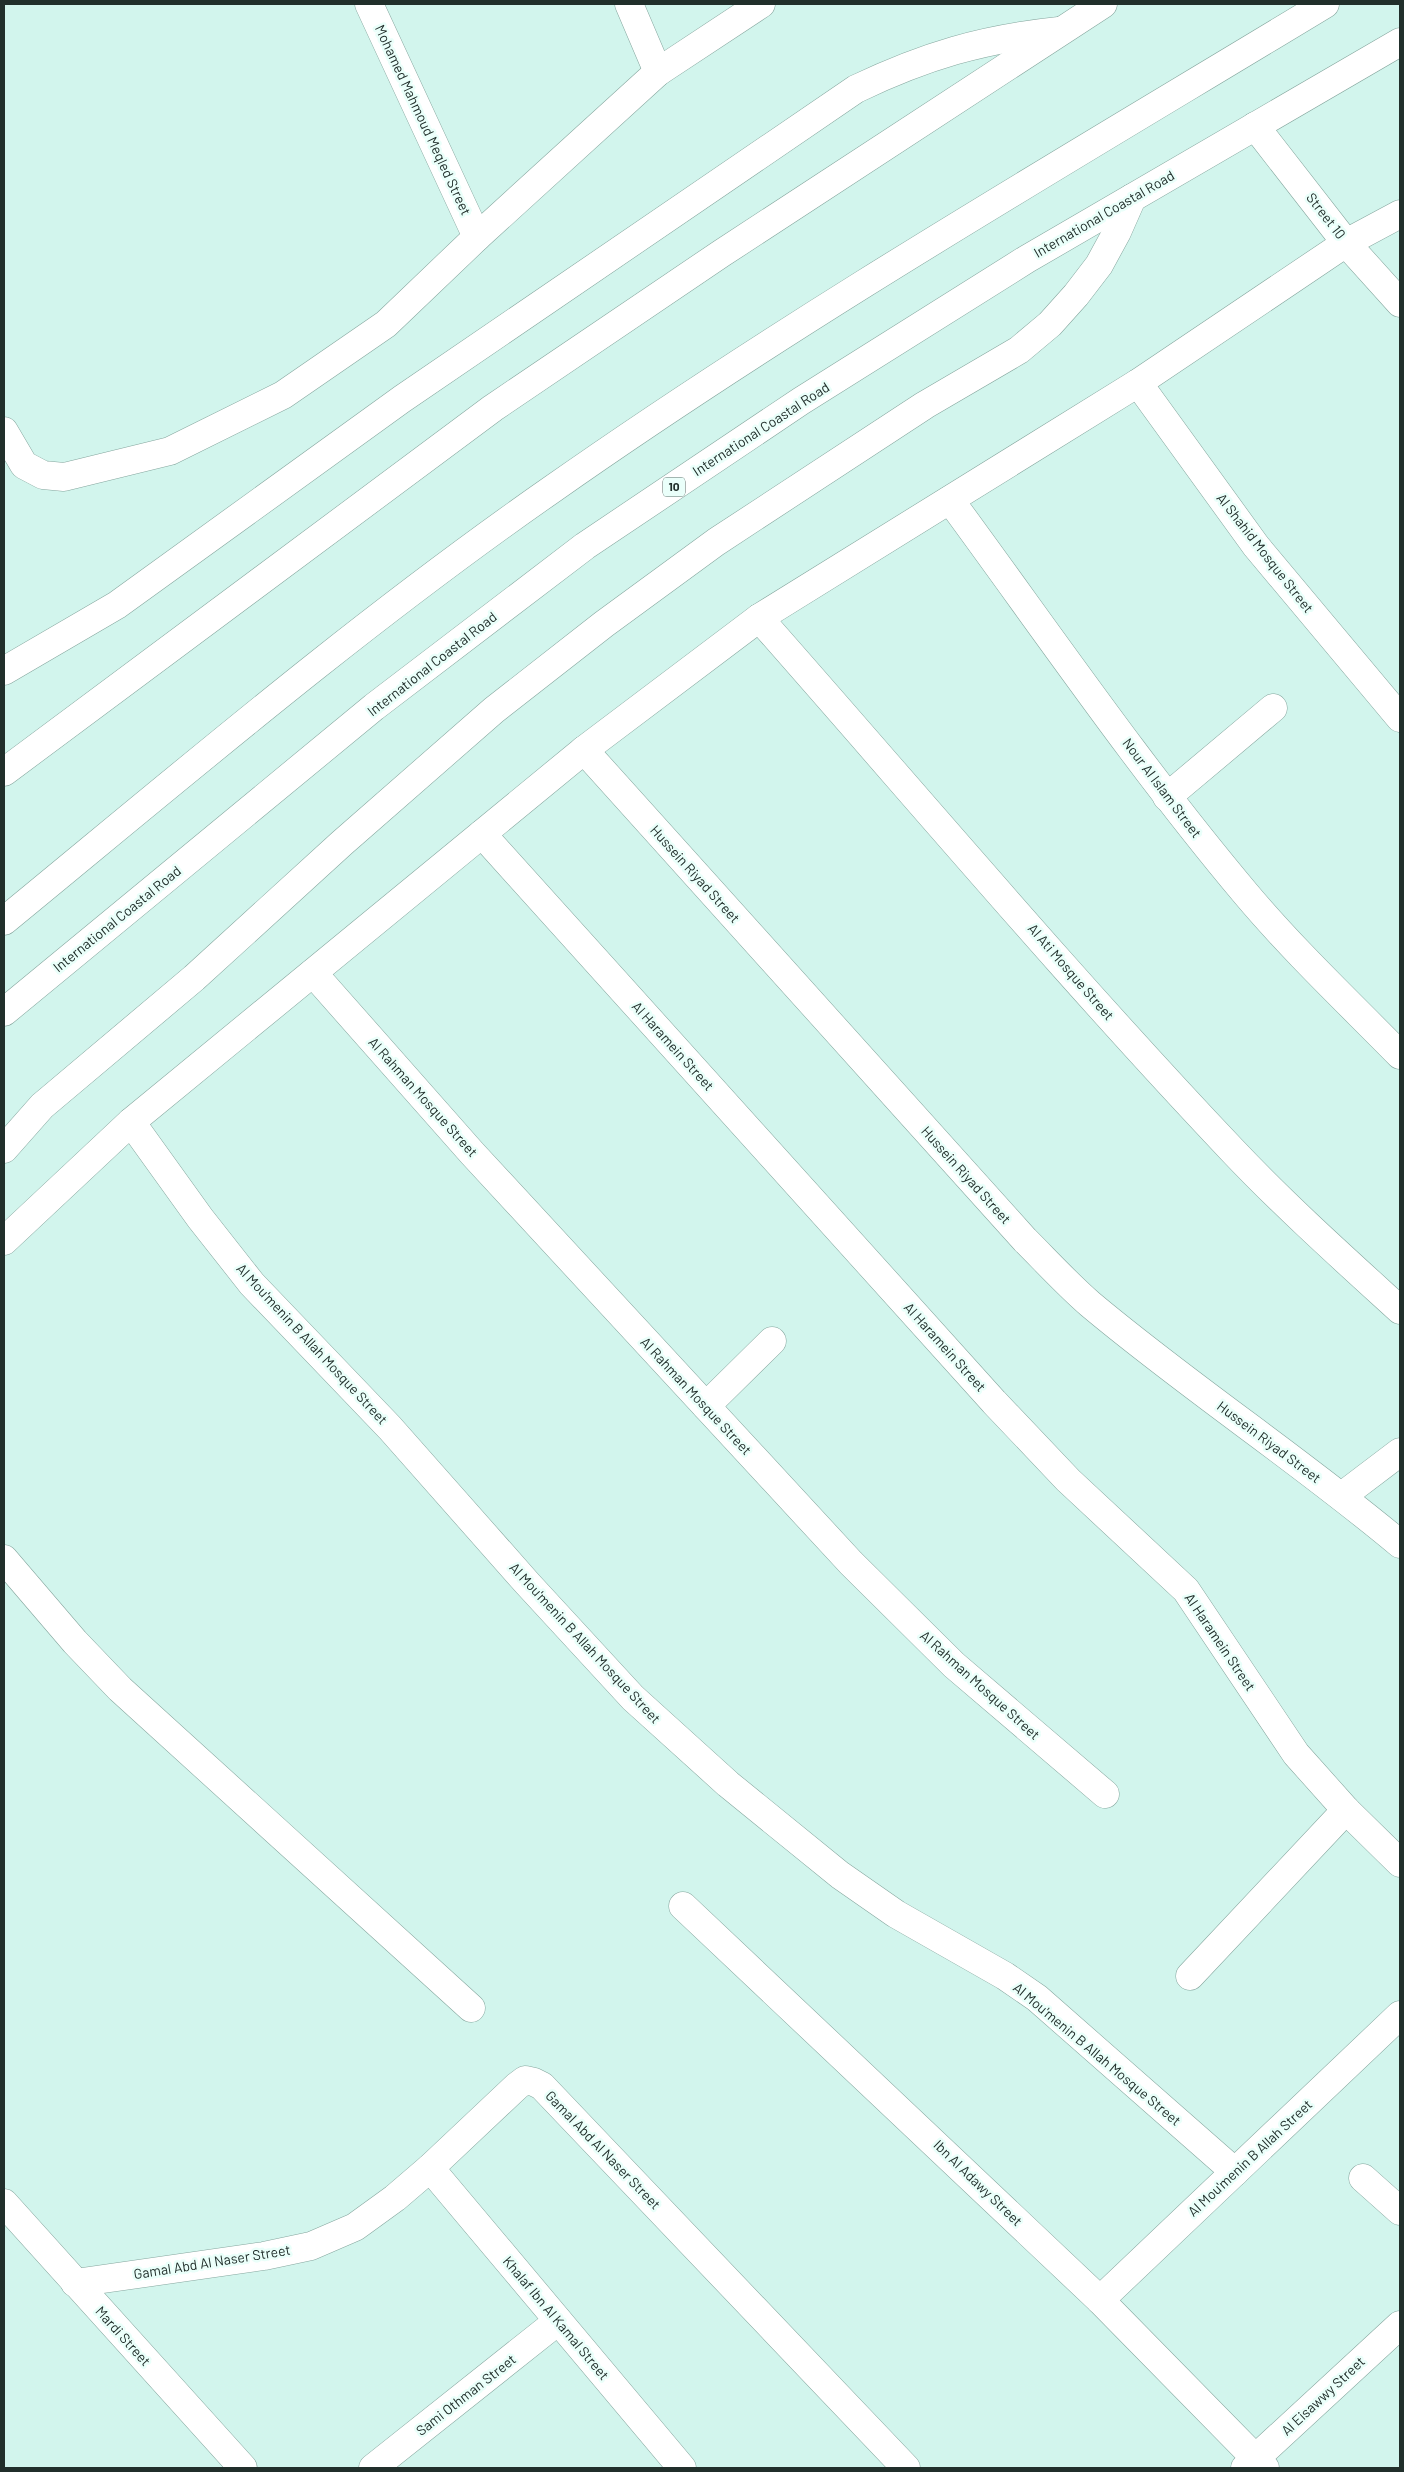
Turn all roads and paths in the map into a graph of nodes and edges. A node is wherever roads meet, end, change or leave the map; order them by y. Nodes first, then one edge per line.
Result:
1 (368, 4) edge
2 (629, 4) edge
3 (762, 4) edge
4 (1103, 4) edge
5 (1325, 4) edge
6 (1058, 31) junction
7 (1400, 42) edge
8 (658, 72) junction
9 (1256, 126) junction
10 (1132, 198) junction
11 (1400, 214) edge
12 (477, 237) junction
13 (1346, 243) junction
14 (1400, 303) edge
15 (1138, 383) junction
16 (4, 431) edge
17 (950, 500) junction
18 (759, 618) junction
19 (4, 671) edge
20 (1273, 708) dead end
21 (1400, 718) edge
22 (584, 750) junction
23 (4, 772) edge
24 (1167, 797) junction
25 (482, 834) junction
26 (4, 921) edge
27 (313, 973) junction
28 (4, 1012) edge
29 (1400, 1055) edge
30 (131, 1122) junction
31 (4, 1149) edge
32 (4, 1241) edge
33 (1400, 1310) edge
34 (772, 1341) dead end
35 (706, 1406) junction
36 (1400, 1452) edge
37 (1342, 1496) junction
38 (1400, 1544) edge
39 (4, 1559) edge
40 (1105, 1794) dead end
41 (1346, 1810) junction
42 (1400, 1863) edge
43 (683, 1906) dead end
44 (1190, 1976) dead end
45 (471, 2008) dead end
46 (1400, 2015) edge
47 (430, 2168) junction
48 (1235, 2172) junction
49 (1363, 2178) dead end
50 (4, 2203) edge
51 (1400, 2211) edge
52 (75, 2283) junction
53 (1100, 2300) junction
54 (558, 2321) junction
55 (1400, 2324) edge
56 (1255, 2465) edge
57 (243, 2468) edge
58 (373, 2468) edge
59 (682, 2468) edge
60 (906, 2468) edge

1 - 12 main road, Mohamed Mahmoud Meqled Street
2 - 8 main road
3 - 8 main road
4 - 6 main road
5 - 26 main road
6 - 19 main road
6 - 23 main road
7 - 9 main road, International Coastal Road / 10
8 - 12 main road
9 - 10 main road, International Coastal Road / 10
9 - 13 main road, Street 10
10 - 28 main road, International Coastal Road / 10
10 - 31 main road
11 - 13 main road
12 - 16 main road
13 - 14 main road, Street 10
13 - 15 main road
15 - 17 main road
15 - 21 main road, Al Shahid Mosque Street
17 - 18 main road
17 - 24 main road, Nour Al Islam Street
18 - 22 main road
18 - 33 main road, Al Ati Mosque Street
20 - 24 main road
22 - 25 main road
22 - 37 main road, Hussein Riyad Street
24 - 29 main road, Nour Al Islam Street
25 - 27 main road
25 - 41 main road, Al Haramein Street
27 - 30 main road
27 - 35 main road, Al Rahman Mosque Street
30 - 32 main road
30 - 48 main road, Al Mou'menin B Allah Mosque Street
34 - 35 main road
35 - 40 main road, Al Rahman Mosque Street
36 - 37 main road
37 - 38 main road, Hussein Riyad Street
39 - 45 main road
41 - 42 main road, Al Haramein Street
41 - 44 main road
43 - 53 main road, Ibn Al Adawy Street
46 - 48 main road, Al Mou'menin B Allah Street
47 - 52 main road, Gamal Abd Al Naser Street
47 - 54 main road, Khalaf Ibn Al Kamal Street
47 - 60 main road, Gamal Abd Al Naser Street
48 - 53 main road, Al Mou'menin B Allah Street
49 - 51 main road
50 - 52 main road, Mardi Street
52 - 57 main road, Mardi Street
53 - 56 main road, Ibn Al Adawy Street
54 - 58 main road, Sami Othman Street
54 - 59 main road, Khalaf Ibn Al Kamal Street
55 - 56 main road, Al Eisawwy Street

